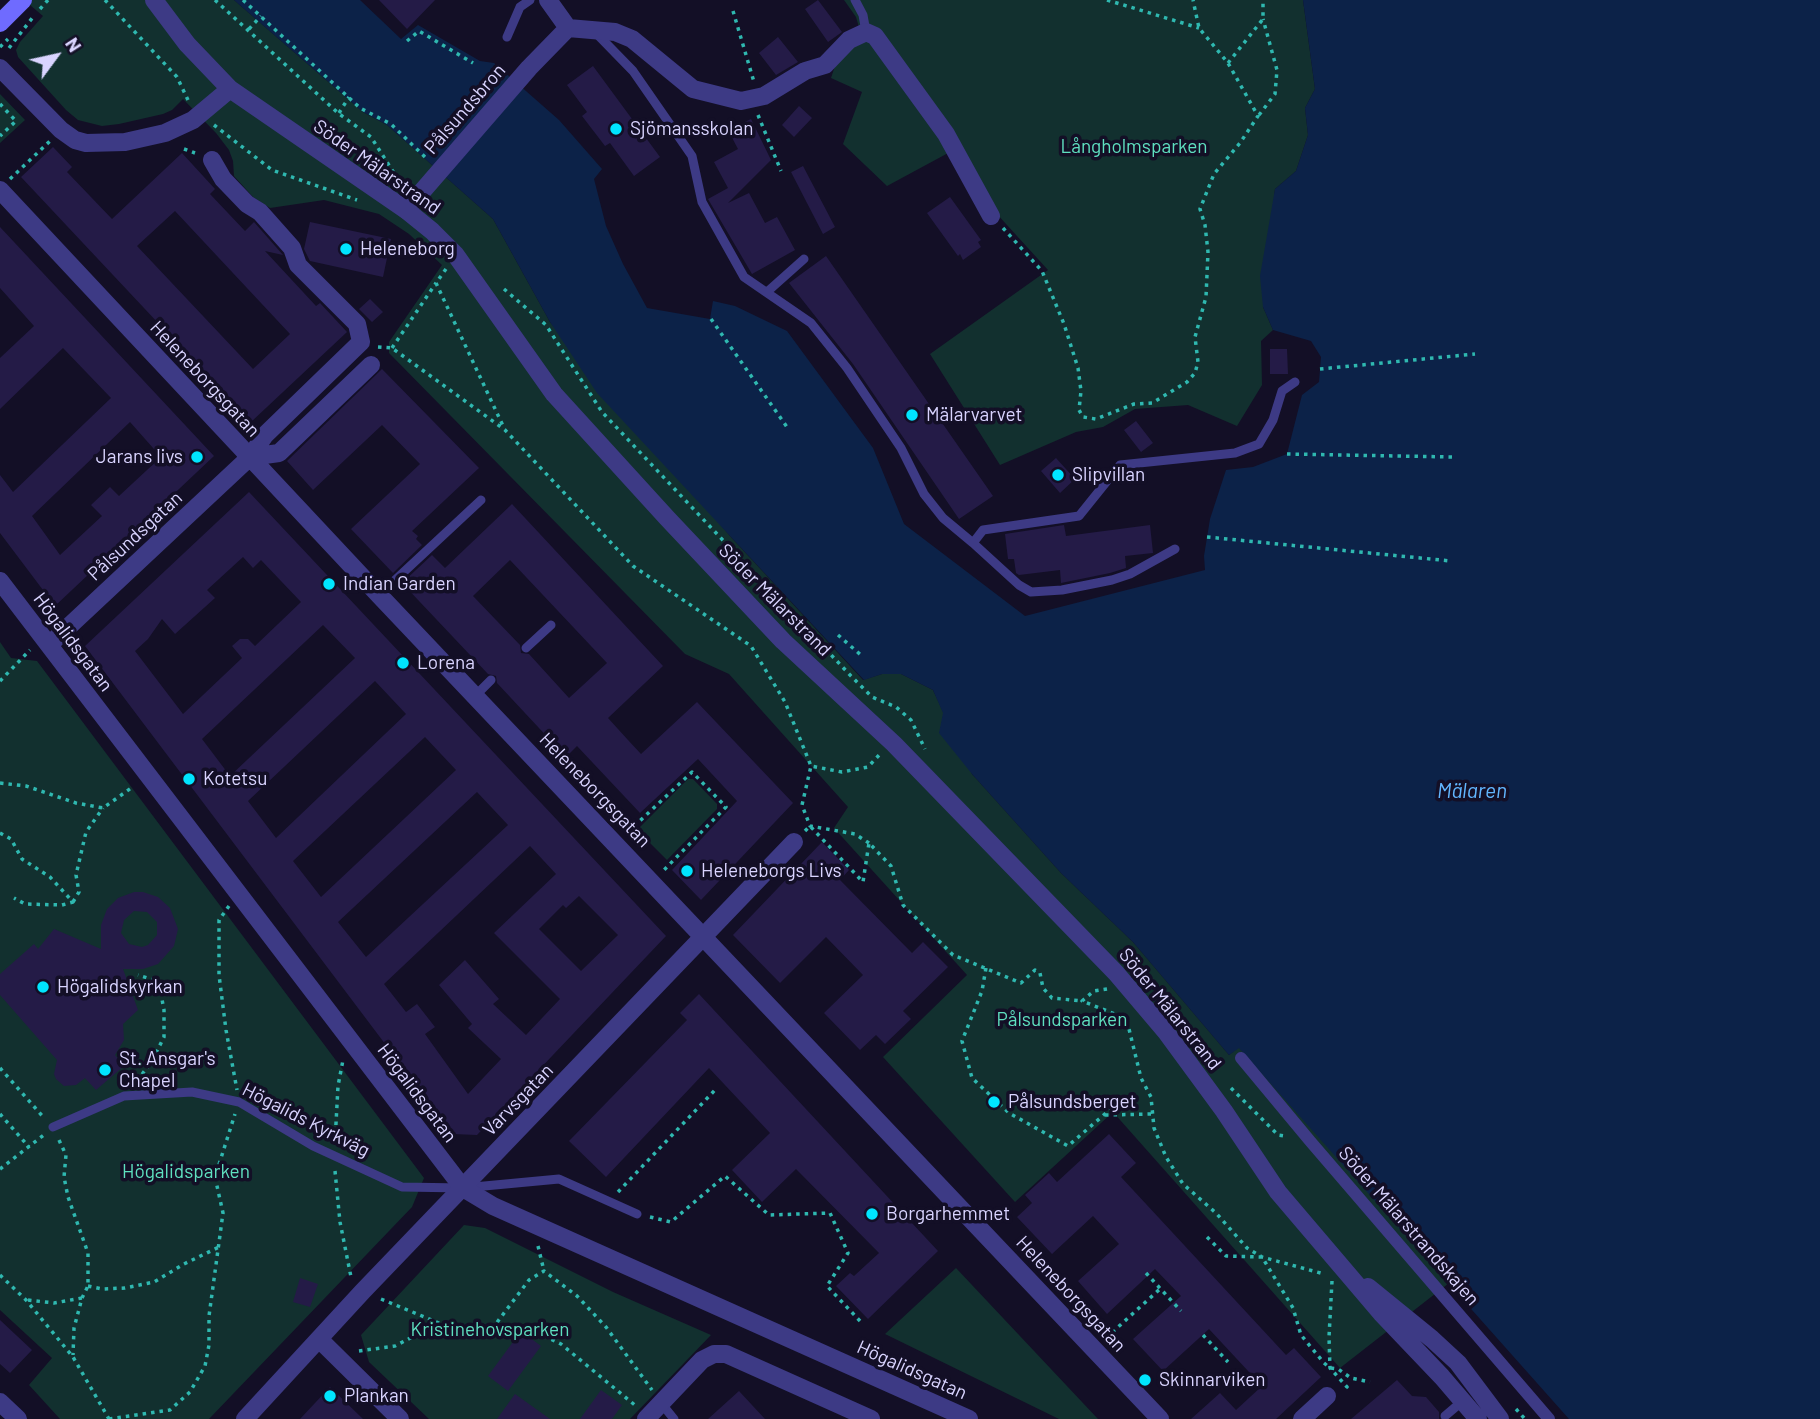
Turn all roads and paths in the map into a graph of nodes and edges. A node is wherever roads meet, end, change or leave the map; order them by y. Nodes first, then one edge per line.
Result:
1 (23, 0) edge
2 (48, 0) edge
3 (105, 0) edge
4 (154, 0) edge
5 (215, 0) edge
6 (243, 0) edge
7 (530, 0) edge
8 (548, 0) edge
9 (855, 0) edge
10 (1107, 0) edge
11 (1193, 0) edge
12 (1263, 0) edge
13 (1114, 2) edge
14 (733, 11) dead end
15 (261, 16) junction
16 (1263, 19) junction
17 (0, 23) edge
18 (568, 28) junction
19 (1199, 28) junction
20 (249, 29) junction
21 (594, 31) junction
22 (866, 33) junction
23 (507, 37) dead end
24 (407, 41) dead end
25 (9, 48) dead end
26 (1, 57) edge
27 (473, 63) dead end
28 (1228, 63) junction
29 (230, 89) junction
30 (349, 97) junction
31 (755, 99) junction
32 (0, 104) edge
33 (202, 113) junction
34 (338, 113) junction
35 (1258, 116) junction
36 (0, 136) edge
37 (52, 139) dead end
38 (212, 160) dead end
39 (431, 163) dead end
40 (781, 172) dead end
41 (15, 174) dead end
42 (0, 190) edge
43 (416, 198) junction
44 (362, 202) dead end
45 (991, 216) joint
46 (804, 258) dead end
47 (449, 264) dead end
48 (436, 283) junction
49 (503, 289) dead end
50 (766, 292) junction
51 (710, 319) dead end
52 (369, 345) junction
53 (393, 348) junction
54 (1475, 354) dead end
55 (370, 365) dead end
56 (1320, 369) dead end
57 (1295, 382) dead end
58 (787, 427) dead end
59 (505, 430) junction
60 (1287, 454) dead end
61 (250, 457) junction
62 (1453, 457) dead end
63 (481, 500) dead end
64 (1207, 537) dead end
65 (973, 543) junction
66 (1175, 549) dead end
67 (1451, 561) dead end
68 (0, 581) edge
69 (379, 594) junction
70 (551, 625) dead end
71 (838, 635) dead end
72 (46, 641) junction
73 (526, 648) dead end
74 (862, 656) dead end
75 (851, 676) dead end
76 (491, 680) dead end
77 (0, 681) edge
78 (475, 695) junction
79 (883, 751) dead end
80 (811, 766) junction
81 (0, 783) edge
82 (131, 788) dead end
83 (103, 808) junction
84 (0, 833) edge
85 (825, 841) dead end
86 (794, 842) dead end
87 (869, 843) junction
88 (617, 844) junction
89 (653, 881) junction
90 (238, 893) junction
91 (14, 898) dead end
92 (73, 902) junction
93 (704, 935) junction
94 (986, 968) junction
95 (138, 975) dead end
96 (1112, 988) dead end
97 (1082, 1001) junction
98 (1241, 1058) dead end
99 (0, 1068) edge
100 (715, 1090) dead end
101 (124, 1096) junction
102 (1236, 1101) dead end
103 (239, 1102) junction
104 (1114, 1106) dead end
105 (0, 1114) edge
106 (1152, 1114) junction
107 (1104, 1115) junction
108 (53, 1127) junction
109 (1310, 1141) junction
110 (29, 1147) junction
111 (0, 1169) edge
112 (463, 1188) junction
113 (610, 1201) junction
114 (637, 1214) joint
115 (1207, 1237) dead end
116 (219, 1247) junction
117 (537, 1247) dead end
118 (1262, 1257) junction
119 (544, 1271) junction
120 (1146, 1273) dead end
121 (0, 1275) edge
122 (88, 1286) junction
123 (1161, 1289) junction
124 (363, 1291) junction
125 (82, 1298) junction
126 (26, 1300) junction
127 (1181, 1311) dead end
128 (860, 1321) dead end
129 (439, 1323) junction
130 (492, 1329) junction
131 (1203, 1335) dead end
132 (319, 1339) junction
133 (1094, 1348) junction
134 (359, 1351) dead end
135 (73, 1357) junction
136 (1228, 1362) dead end
137 (1331, 1368) junction
138 (1370, 1382) dead end
139 (1469, 1395) junction
140 (1327, 1396) dead end
141 (1508, 1401) dead end
142 (0, 1402) edge
143 (652, 1413) edge
144 (1445, 1416) dead end
145 (18, 1419) edge
146 (109, 1419) edge
147 (245, 1419) edge
148 (400, 1419) edge
149 (674, 1419) edge
150 (872, 1419) edge
151 (969, 1419) edge
152 (1160, 1419) edge
153 (1301, 1419) edge
154 (1478, 1419) edge
155 (1500, 1419) edge
156 (1525, 1419) edge
157 (1549, 1419) edge

1 - 17 main road
2 - 25 path
3 - 33 path, Söder Mälarstrand
4 - 29 street, Söder Mälarstrand
5 - 20 path
6 - 15 path
7 - 23 lane
8 - 18 street
9 - 22 lane
10 - 13 path
11 - 19 path
12 - 16 path
13 - 19 path
14 - 31 path
15 - 20 path
15 - 30 path
16 - 28 path
16 - 35 path
18 - 21 street
18 - 43 street, Pålsundsbron
19 - 28 path
20 - 34 path
21 - 31 street
21 - 50 lane
22 - 31 street
22 - 45 street
24 - 27 path
26 - 33 street
28 - 35 path
29 - 33 street
29 - 43 street, Söder Mälarstrand
30 - 34 path
30 - 39 path
31 - 40 path
32 - 36 path
33 - 44 path, Söder Mälarstrand
34 - 43 path
35 - 45 path
37 - 41 path
38 - 52 street
42 - 61 street, Heleneborgsgatan
43 - 139 street, Söder Mälarstrand
46 - 50 lane
47 - 48 path
48 - 53 path
48 - 59 path
49 - 75 path, Söder Mälarstrand
50 - 65 lane
51 - 58 path
52 - 53 path
52 - 61 street, Pålsundsgatan
53 - 59 path
54 - 56 path
55 - 61 street, Pålsundsgatan
57 - 65 lane
59 - 80 path
60 - 62 path
61 - 69 street, Heleneborgsgatan
61 - 72 street, Pålsundsgatan
63 - 69 lane
64 - 67 path
65 - 66 lane
68 - 72 street, Högalidsgatan
69 - 78 street, Heleneborgsgatan
70 - 73 lane
71 - 74 path
72 - 77 path
72 - 90 street, Högalidsgatan
76 - 78 lane
78 - 88 street, Heleneborgsgatan
79 - 80 path
80 - 87 path
81 - 83 path
82 - 83 path
83 - 92 path
84 - 92 path
85 - 87 path
86 - 93 street, Varvsgatan
87 - 94 path
88 - 89 street, Heleneborgsgatan
88 - 89 path
89 - 93 street, Heleneborgsgatan
90 - 103 path
90 - 112 street, Högalidsgatan
91 - 92 path
93 - 112 street, Varvsgatan
93 - 133 street, Heleneborgsgatan
94 - 97 path
94 - 107 path
95 - 101 path
96 - 97 path
97 - 106 path
98 - 109 street, Söder Mälarstrandskajen
99 - 108 path
100 - 113 path
101 - 103 lane, Högalids Kyrkväg
101 - 108 lane, Högalids Kyrkväg
102 - 109 path, Söder Mälarstrand
103 - 112 lane, Högalids Kyrkväg
103 - 116 path
104 - 107 path
105 - 110 path
106 - 107 path
106 - 118 path
108 - 110 path
108 - 122 path
109 - 157 street, Söder Mälarstrandskajen
110 - 111 path
112 - 113 lane, Högalids Kyrkväg
112 - 124 street, Varvsgatan
112 - 151 street, Högalidsgatan
113 - 114 lane, Högalids Kyrkväg
114 - 128 path
115 - 118 path
116 - 122 path
116 - 146 path
117 - 119 path
118 - 137 path
118 - 137 path
119 - 130 path
119 - 143 path
120 - 123 path
121 - 126 path
122 - 125 path
123 - 127 path
123 - 133 path
124 - 129 path
124 - 132 street, Varvsgatan
125 - 126 path
125 - 135 path
126 - 135 path
129 - 130 path
129 - 134 path
130 - 143 path
131 - 136 path
132 - 147 street, Varvsgatan
132 - 148 street
133 - 152 street, Heleneborgsgatan
135 - 146 path
137 - 138 path
139 - 144 lane
139 - 154 street, Söder Mälarstrand
139 - 155 street, Söder Mälarstrand
140 - 153 street
141 - 156 path
142 - 145 street
143 - 149 lane
143 - 150 street

